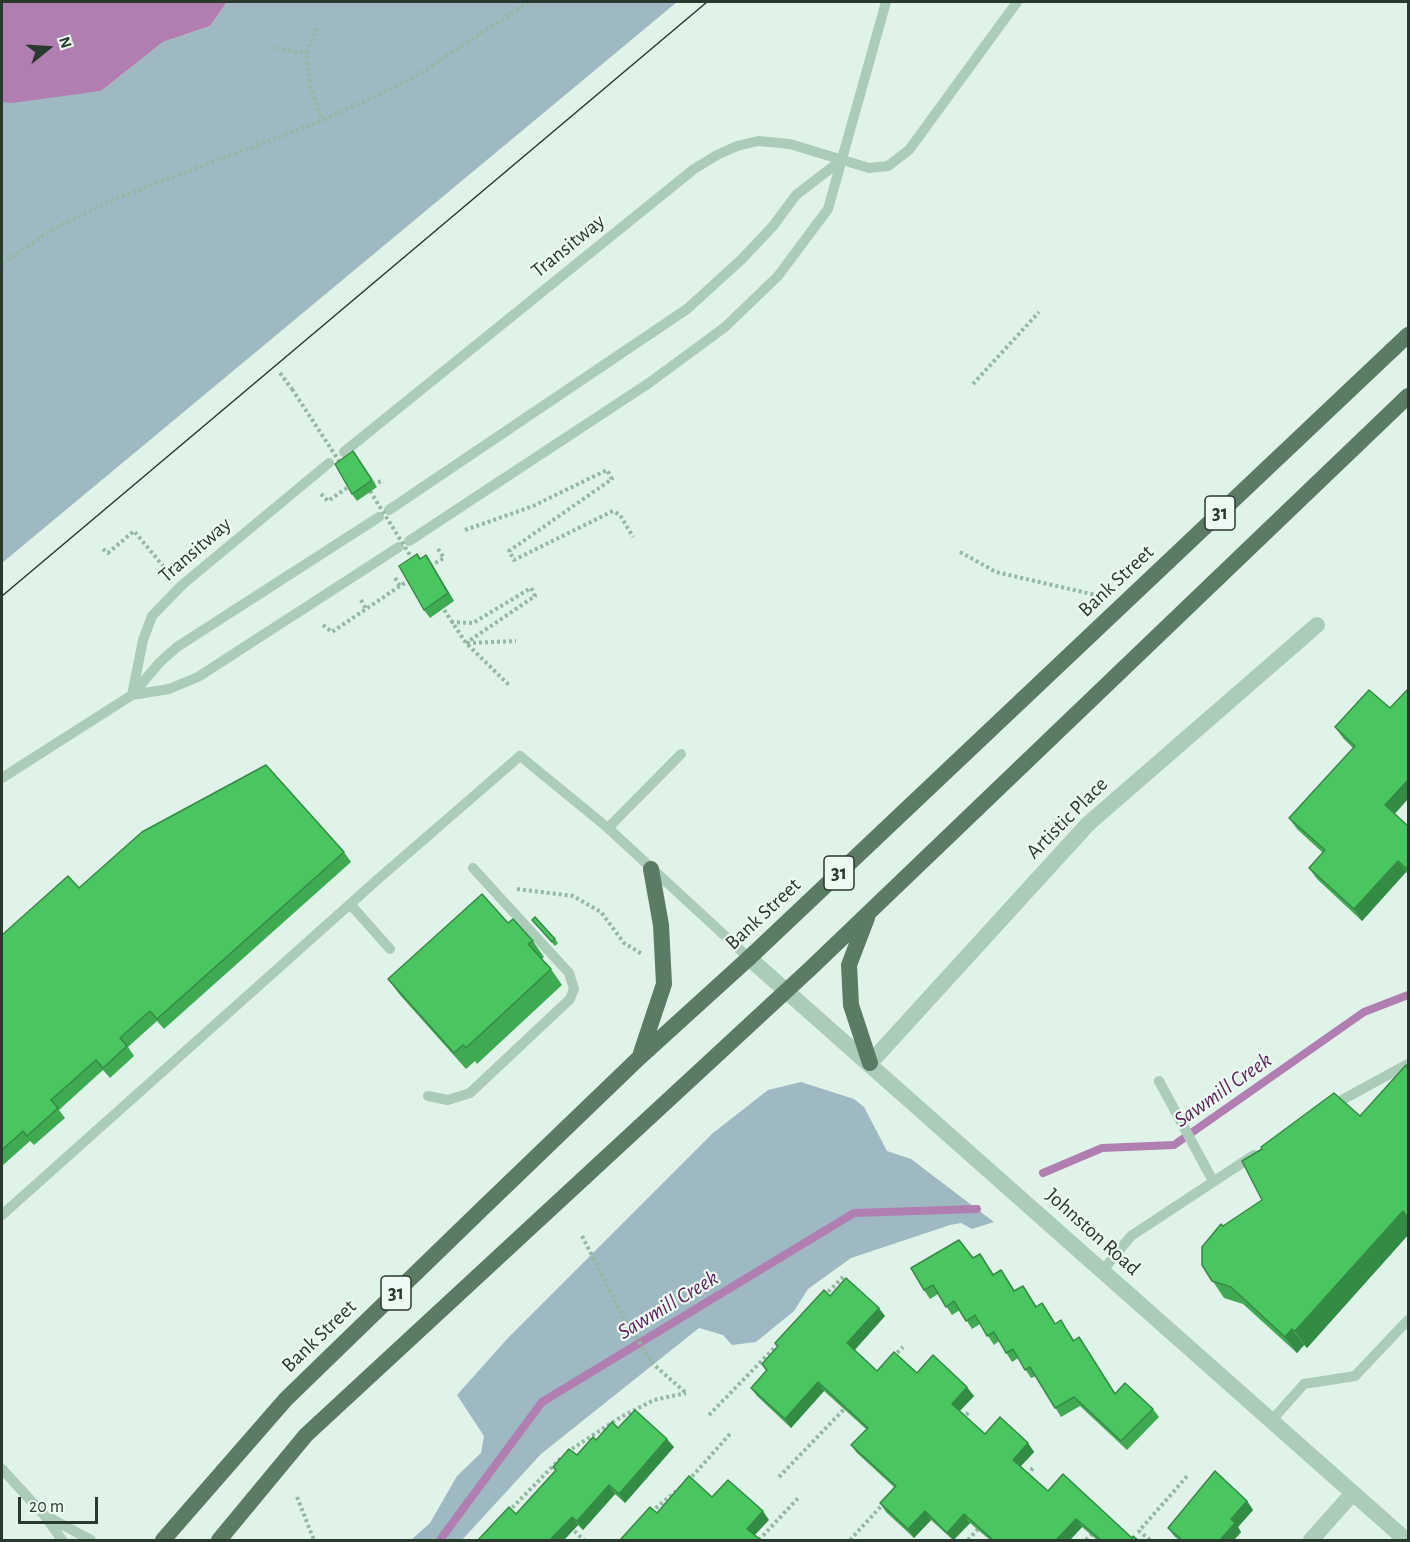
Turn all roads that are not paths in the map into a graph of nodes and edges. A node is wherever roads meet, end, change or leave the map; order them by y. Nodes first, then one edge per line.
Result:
1 (886, 2) edge
2 (1017, 2) edge
3 (843, 159) junction
4 (1408, 335) edge
5 (1408, 396) edge
6 (344, 452) dead end
7 (329, 464) dead end
8 (389, 510) dead end
9 (379, 517) dead end
10 (409, 541) dead end
11 (399, 548) dead end
12 (1317, 625) dead end
13 (132, 695) junction
14 (681, 754) dead end
15 (2, 778) edge
16 (608, 828) junction
17 (473, 868) dead end
18 (651, 868) junction
19 (350, 904) junction
20 (868, 915) junction
21 (390, 949) dead end
22 (749, 958) junction
23 (787, 991) junction
24 (640, 1057) junction
25 (870, 1063) junction
26 (1408, 1064) edge
27 (1159, 1081) dead end
28 (428, 1096) dead end
29 (1323, 1111) edge
30 (1263, 1149) edge
31 (1212, 1181) junction
32 (2, 1215) edge
33 (1103, 1270) junction
34 (1408, 1320) edge
35 (1272, 1420) junction
36 (2, 1469) edge
37 (1353, 1493) junction
38 (45, 1516) junction
39 (62, 1540) edge
40 (91, 1540) edge
41 (163, 1540) edge
42 (219, 1540) edge
43 (1311, 1540) edge
44 (1406, 1540) edge

1 - 3 lane
2 - 3 lane, Transitway
3 - 6 lane, Transitway
3 - 8 lane
3 - 10 lane
4 - 22 main road, Bank Street / 31
5 - 20 main road, 31
7 - 13 lane, Transitway
9 - 13 lane
11 - 13 lane
12 - 25 street, Artistic Place
13 - 15 lane
14 - 16 lane
16 - 18 lane
16 - 19 lane
17 - 28 lane
18 - 22 lane
18 - 24 main road
19 - 21 lane
19 - 32 lane
20 - 23 main road, 31
20 - 25 main road
22 - 23 street, Johnston Road
22 - 24 main road, Bank Street / 31
23 - 25 street, Johnston Road
23 - 42 main road, 31
24 - 41 main road, Bank Street / 31
25 - 33 street, Johnston Road
26 - 29 lane
27 - 31 lane
30 - 31 lane
31 - 33 lane
33 - 35 street, Johnston Road
34 - 35 lane
35 - 37 street, Johnston Road
36 - 38 lane
37 - 43 street
37 - 44 street, Johnston Road
38 - 39 lane
38 - 40 lane

